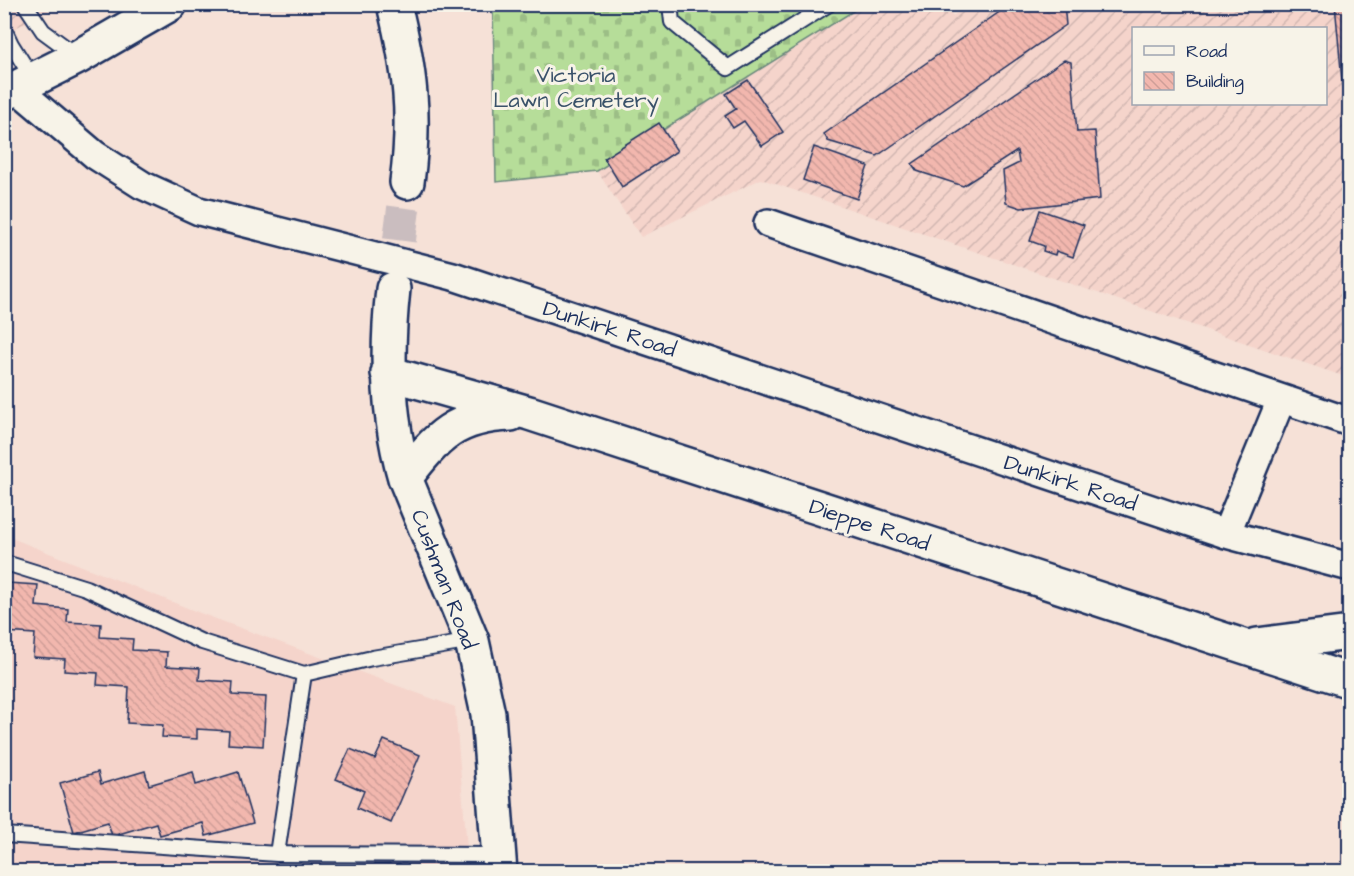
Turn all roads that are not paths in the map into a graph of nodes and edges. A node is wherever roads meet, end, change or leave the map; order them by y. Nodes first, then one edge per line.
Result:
1 (25, 4) edge
2 (170, 4) edge
3 (394, 4) edge
4 (670, 4) edge
5 (829, 4) edge
6 (4, 29) edge
7 (78, 57) junction
8 (18, 87) edge
9 (407, 182) tunnel mouth
10 (768, 223) dead end
11 (393, 289) tunnel mouth
12 (388, 373) junction
13 (1281, 400) junction
14 (529, 413) junction
15 (1350, 422) edge
16 (405, 478) junction
17 (1226, 534) junction
18 (4, 565) edge
19 (1347, 568) edge
20 (1350, 633) edge
21 (472, 641) junction
22 (1249, 646) junction
23 (304, 674) junction
24 (1350, 681) edge
25 (4, 835) edge
26 (277, 854) junction
27 (500, 863) edge

1 - 7 lane
2 - 7 street
3 - 9 street
4 - 5 lane
6 - 8 lane
7 - 8 street
8 - 17 street, Dunkirk Road
10 - 13 street
11 - 12 street, Cushman Road
12 - 14 street, Dieppe Road
12 - 16 street, Cushman Road
13 - 15 street
13 - 17 street
14 - 16 street
14 - 22 street, Dieppe Road
16 - 21 street, Cushman Road
17 - 19 street, Dunkirk Road
18 - 23 lane
20 - 22 street
21 - 23 lane
21 - 27 street, Cushman Road
22 - 24 street, Dieppe Road
23 - 26 lane
25 - 26 lane
26 - 27 lane

